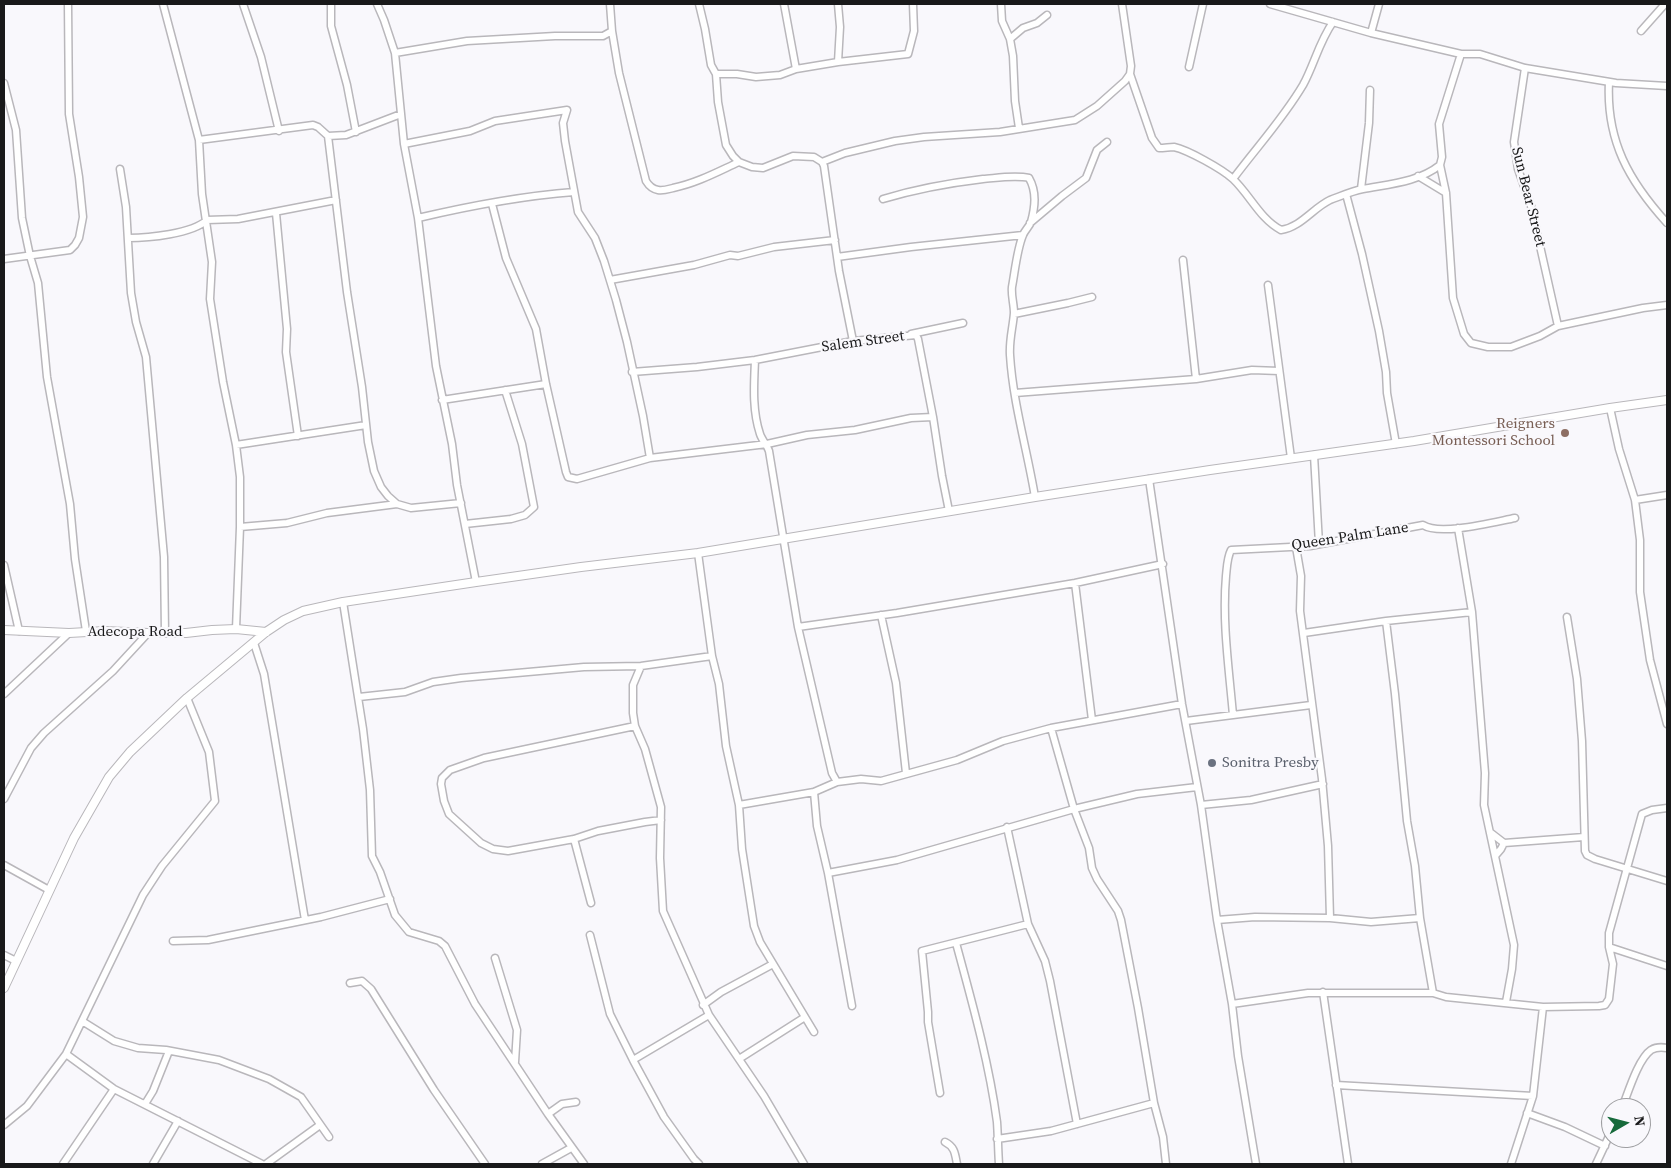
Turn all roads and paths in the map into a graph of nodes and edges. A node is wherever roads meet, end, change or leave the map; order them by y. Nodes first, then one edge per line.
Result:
1 (68, 4) edge
2 (163, 4) edge
3 (243, 4) edge
4 (331, 4) edge
5 (377, 4) edge
6 (610, 4) edge
7 (699, 4) edge
8 (784, 4) edge
9 (838, 4) edge
10 (913, 4) edge
11 (1001, 4) edge
12 (1122, 4) edge
13 (1203, 4) edge
14 (1270, 4) edge
15 (1379, 4) edge
16 (1665, 4) edge
17 (1047, 15) dead end
18 (1333, 22) junction
19 (612, 31) junction
20 (1641, 31) dead end
21 (1371, 34) junction
22 (1010, 39) junction
23 (395, 53) junction
24 (1462, 54) junction
25 (838, 62) junction
26 (1189, 67) dead end
27 (1525, 68) junction
28 (796, 69) junction
29 (716, 74) junction
30 (1130, 74) junction
31 (1609, 82) junction
32 (4, 83) edge
33 (1667, 86) edge
34 (1370, 90) dead end
35 (401, 114) junction
36 (1019, 128) junction
37 (279, 131) junction
38 (356, 132) junction
39 (328, 136) junction
40 (199, 140) junction
41 (1107, 142) dead end
42 (404, 144) junction
43 (739, 162) junction
44 (822, 162) junction
45 (1440, 165) junction
46 (120, 169) dead end
47 (1418, 176) junction
48 (1233, 179) junction
49 (1361, 189) junction
50 (574, 192) junction
51 (1446, 193) junction
52 (1346, 194) junction
53 (883, 199) dead end
54 (336, 200) junction
55 (492, 204) junction
56 (276, 213) junction
57 (418, 218) junction
58 (207, 220) junction
59 (1030, 223) junction
60 (1667, 223) edge
61 (1023, 235) junction
62 (128, 238) junction
63 (835, 240) junction
64 (30, 256) junction
65 (837, 257) junction
66 (4, 259) edge
67 (1183, 260) dead end
68 (610, 280) junction
69 (1268, 285) dead end
70 (1092, 297) dead end
71 (1667, 305) edge
72 (1014, 314) junction
73 (963, 323) dead end
74 (1558, 326) junction
75 (910, 335) junction
76 (853, 342) junction
77 (754, 360) junction
78 (1279, 371) junction
79 (632, 372) junction
80 (1196, 379) junction
81 (546, 384) junction
82 (504, 390) junction
83 (1015, 393) junction
84 (442, 400) junction
85 (1667, 400) edge
86 (1610, 408) junction
87 (933, 417) junction
88 (366, 425) junction
89 (298, 436) junction
90 (766, 444) junction
91 (1396, 444) junction
92 (236, 445) junction
93 (1314, 455) junction
94 (650, 458) junction
95 (1291, 458) junction
96 (1149, 479) junction
97 (1667, 495) edge
98 (1035, 496) junction
99 (1635, 500) junction
100 (461, 503) junction
101 (397, 504) junction
102 (949, 511) junction
103 (1515, 518) dead end
104 (465, 524) junction
105 (240, 527) junction
106 (1458, 528) junction
107 (783, 539) junction
108 (1319, 544) junction
109 (1296, 547) junction
110 (698, 553) junction
111 (1163, 564) junction
112 (4, 565) edge
113 (476, 582) junction
114 (1075, 584) junction
115 (343, 602) junction
116 (1472, 612) junction
117 (881, 615) junction
118 (1567, 617) dead end
119 (1386, 621) junction
120 (798, 627) junction
121 (236, 629) junction
122 (4, 630) edge
123 (19, 631) junction
124 (86, 631) junction
125 (266, 632) junction
126 (69, 633) junction
127 (148, 633) junction
128 (1304, 633) junction
129 (165, 634) junction
130 (254, 642) junction
131 (712, 656) junction
132 (640, 666) junction
133 (4, 694) edge
134 (359, 697) junction
135 (187, 698) junction
136 (1182, 704) junction
137 (1311, 705) junction
138 (1232, 715) junction
139 (1092, 720) junction
140 (1186, 721) junction
141 (1667, 724) edge
142 (635, 726) junction
143 (1051, 728) junction
144 (906, 773) junction
145 (837, 782) junction
146 (1323, 784) junction
147 (1197, 787) junction
148 (814, 792) junction
149 (4, 799) edge
150 (739, 805) junction
151 (1201, 805) junction
152 (1667, 808) edge
153 (1074, 809) junction
154 (661, 820) junction
155 (1007, 827) junction
156 (1490, 832) junction
157 (1584, 837) junction
158 (574, 839) junction
159 (1504, 843) junction
160 (1495, 856) junction
161 (4, 864) edge
162 (1628, 868) junction
163 (828, 873) junction
164 (1667, 881) edge
165 (49, 890) junction
166 (390, 899) junction
167 (591, 903) dead end
168 (1330, 918) junction
169 (1420, 918) junction
170 (305, 920) junction
171 (1217, 920) junction
172 (1028, 924) junction
173 (590, 935) dead end
174 (173, 941) dead end
175 (956, 943) junction
176 (1609, 947) junction
177 (4, 955) edge
178 (495, 958) dead end
179 (16, 961) junction
180 (773, 964) junction
181 (1667, 966) edge
182 (350, 983) dead end
183 (4, 988) edge
184 (1323, 992) junction
185 (1433, 993) junction
186 (1506, 1002) junction
187 (1232, 1004) junction
188 (704, 1005) junction
189 (852, 1006) dead end
190 (1543, 1007) junction
191 (709, 1015) junction
192 (805, 1017) junction
193 (82, 1021) junction
194 (814, 1032) dead end
195 (1667, 1048) edge
196 (169, 1051) junction
197 (66, 1054) junction
198 (739, 1059) junction
199 (633, 1060) junction
200 (515, 1062) junction
201 (1336, 1085) junction
202 (114, 1088) junction
203 (940, 1093) dead end
204 (1533, 1096) junction
205 (1626, 1098) edge
206 (576, 1102) dead end
207 (1154, 1103) junction
208 (145, 1104) junction
209 (1527, 1113) junction
210 (548, 1114) junction
211 (178, 1121) junction
212 (1077, 1124) junction
213 (4, 1125) edge
214 (320, 1125) junction
215 (328, 1137) dead end
216 (997, 1139) junction
217 (945, 1142) dead end
218 (1601, 1144) edge
219 (571, 1148) junction
220 (1604, 1148) edge
221 (250, 1157) junction
222 (63, 1164) edge
223 (153, 1164) edge
224 (245, 1164) edge
225 (262, 1164) edge
226 (266, 1164) edge
227 (485, 1164) edge
228 (542, 1164) edge
229 (584, 1164) edge
230 (699, 1164) edge
231 (804, 1164) edge
232 (957, 1164) edge
233 (1000, 1164) edge
234 (1166, 1164) edge
235 (1256, 1164) edge
236 (1348, 1164) edge
237 (1511, 1164) edge
238 (1596, 1164) edge

1 - 64 street
2 - 40 street
3 - 37 street
4 - 38 street
5 - 23 street
6 - 19 street
7 - 29 street
8 - 28 street
9 - 25 street
10 - 25 street
11 - 22 street
12 - 30 street
13 - 26 street
14 - 18 street
15 - 21 street
16 - 20 street
17 - 22 street
18 - 21 street
18 - 48 street
19 - 23 street
19 - 43 street
21 - 24 street
22 - 36 street
23 - 35 street
24 - 27 street
24 - 45 street
25 - 28 street
27 - 31 street
27 - 74 street, Sun Bear Street
28 - 29 street
29 - 43 street
30 - 36 street
30 - 48 street
31 - 33 street
31 - 60 street
32 - 64 street
34 - 49 street
35 - 38 street
35 - 42 street
36 - 44 street
37 - 39 street
37 - 40 street
38 - 39 street
39 - 54 street
40 - 58 street
41 - 59 street
42 - 50 street
42 - 57 street
43 - 44 street
44 - 63 street
45 - 47 street
45 - 51 street
46 - 62 street
47 - 49 street
47 - 51 street
48 - 52 street
49 - 52 street
50 - 55 street
50 - 68 street
51 - 74 street
52 - 91 street
53 - 59 street
54 - 56 street
54 - 88 street
55 - 57 street
55 - 81 street
56 - 58 street
56 - 89 street
57 - 84 street
58 - 62 street
58 - 92 street
59 - 61 street
61 - 65 street
61 - 72 street
62 - 129 street
63 - 65 street
63 - 68 street
64 - 66 street
64 - 124 street
65 - 76 street
67 - 80 street
68 - 79 street
69 - 78 street
70 - 72 street
71 - 74 street
72 - 83 street
73 - 75 street
75 - 76 street, Salem Street
75 - 87 street, Salem Street
76 - 77 street, Salem Street
77 - 79 street, Salem Street
77 - 90 street
78 - 80 street
78 - 95 street
79 - 94 street
80 - 83 street
81 - 82 street
81 - 94 street
82 - 84 street
82 - 104 street
83 - 98 street
84 - 100 street
85 - 86 street
86 - 91 street
86 - 99 street
87 - 90 street
87 - 102 street, Salem Street
88 - 89 street
88 - 101 street
89 - 92 street
90 - 94 street
90 - 107 street
91 - 93 street
92 - 105 street
93 - 95 street
93 - 108 street
95 - 96 street
96 - 98 street
96 - 111 street
97 - 99 street
98 - 102 street
99 - 141 street
100 - 101 street
100 - 104 street
101 - 105 street
102 - 107 street
103 - 106 street, Queen Palm Lane
104 - 113 street
105 - 121 street
106 - 108 street, Queen Palm Lane
106 - 116 street
107 - 110 street
107 - 120 street
108 - 109 street, Queen Palm Lane
109 - 128 street
109 - 138 street, Queen Palm Lane
110 - 113 street
110 - 131 street
111 - 114 street
111 - 136 street
112 - 123 street
113 - 115 street
114 - 117 street
114 - 139 street
115 - 125 street
115 - 134 street
116 - 119 street
116 - 156 street
117 - 120 street
117 - 144 street
118 - 157 street
119 - 128 street
119 - 169 street
120 - 145 street
121 - 125 street, Adecopa Road
121 - 129 street, Adecopa Road
122 - 123 street, Adecopa Road
123 - 126 street, Adecopa Road
124 - 126 street, Adecopa Road
124 - 127 street, Adecopa Road
125 - 130 street
126 - 133 street
127 - 129 street, Adecopa Road
127 - 149 street
128 - 137 street
130 - 135 street
130 - 170 street
131 - 132 street
131 - 150 street
132 - 134 street
132 - 142 street
134 - 166 street
135 - 165 street
135 - 193 street
136 - 139 street
136 - 140 street
137 - 138 street
137 - 146 street
138 - 140 street
139 - 143 street
140 - 147 street
142 - 154 street
142 - 158 street
143 - 144 street
143 - 153 street
144 - 145 street
145 - 148 street
146 - 151 street
146 - 168 street
147 - 151 street
147 - 153 street
148 - 150 street
148 - 163 street
150 - 180 street
151 - 171 street
152 - 162 street
153 - 155 street
153 - 207 street
154 - 158 street
154 - 188 street
155 - 163 street
155 - 172 street
156 - 159 street
156 - 160 street
157 - 159 street
157 - 162 street
158 - 167 street
159 - 160 street
160 - 186 street
161 - 165 street
162 - 164 street
162 - 176 street
163 - 189 street
165 - 179 street
166 - 170 street
166 - 200 street
168 - 169 street
168 - 171 street
169 - 185 street
170 - 174 street
171 - 187 street
172 - 175 street
172 - 212 street
173 - 199 street
175 - 203 street
175 - 216 street
176 - 181 street
176 - 190 street
177 - 179 street
178 - 200 street
179 - 183 street
180 - 188 street
180 - 192 street
182 - 227 street
184 - 185 street
184 - 187 street
184 - 201 street
185 - 186 street
186 - 190 street
187 - 235 street
188 - 191 street
190 - 204 street
191 - 198 street
191 - 199 street
192 - 194 street
192 - 198 street
193 - 196 street
193 - 197 street
195 - 205 street
196 - 208 street
196 - 214 street
197 - 202 street
197 - 213 street
198 - 231 street
199 - 230 street
200 - 210 street
201 - 204 street
201 - 236 street
202 - 208 street
202 - 222 street
204 - 209 street
206 - 210 street
207 - 212 street
207 - 234 street
208 - 211 street
209 - 218 street
209 - 237 street
210 - 219 street
211 - 221 street
211 - 223 street
212 - 216 street
214 - 215 street
214 - 226 street
216 - 233 street
217 - 232 street
219 - 228 street
219 - 229 street
220 - 238 street
221 - 224 street
221 - 225 street

